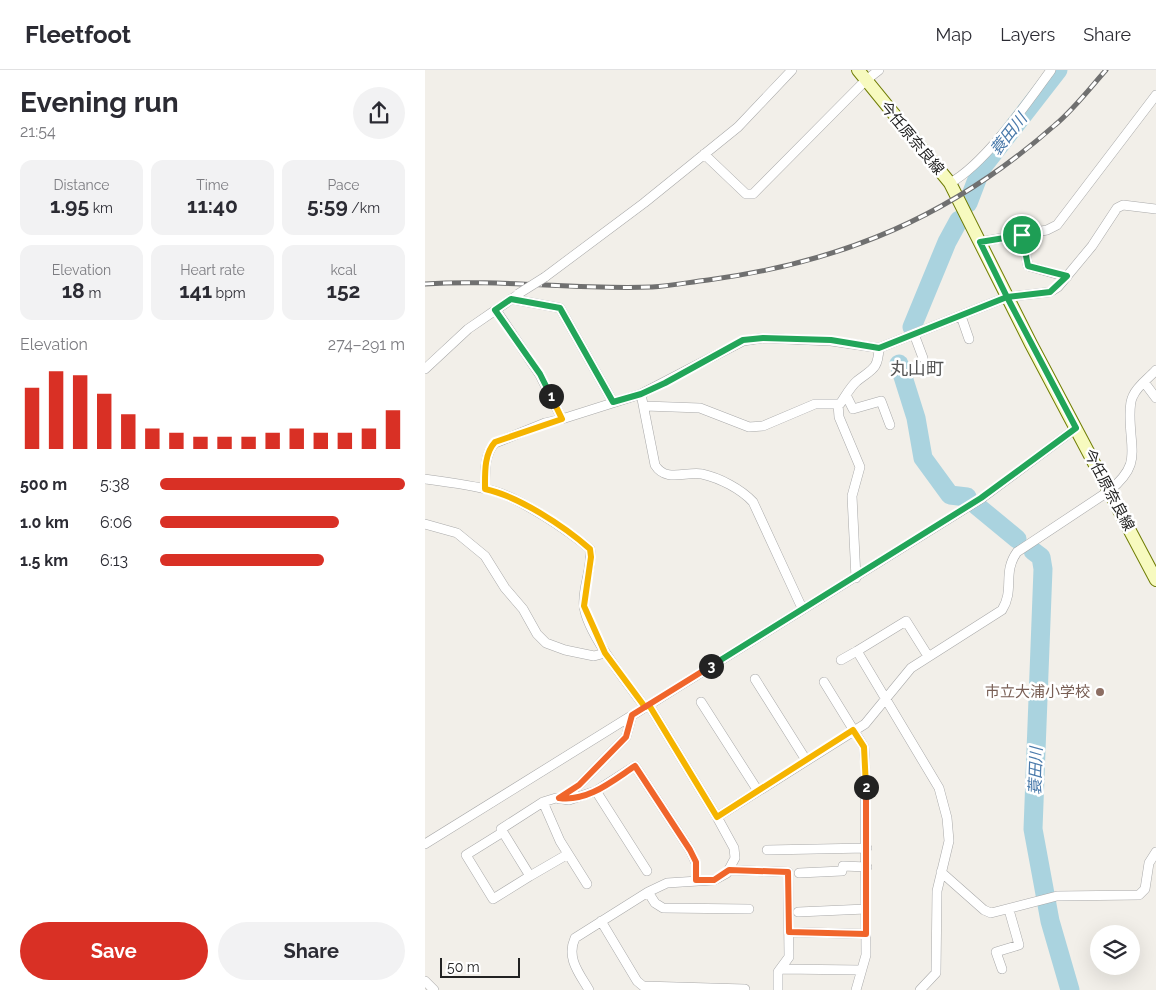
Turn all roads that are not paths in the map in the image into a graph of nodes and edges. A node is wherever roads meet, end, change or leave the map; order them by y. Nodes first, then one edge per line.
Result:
1 (792, 70) edge
2 (879, 70) edge
3 (1051, 70) edge
4 (862, 75) edge
5 (1156, 95) edge
6 (705, 154) junction
7 (949, 183) junction
8 (1156, 209) edge
9 (1022, 235) junction
10 (980, 242) junction
11 (1067, 276) junction
12 (515, 297) junction
13 (1007, 297) junction
14 (495, 310) junction
15 (961, 316) junction
16 (914, 334) junction
17 (969, 339) dead end
18 (879, 348) junction
19 (923, 358) dead end
20 (425, 369) edge
21 (1156, 370) edge
22 (1144, 382) junction
23 (641, 394) junction
24 (846, 395) junction
25 (1156, 398) edge
26 (613, 402) junction
27 (837, 404) junction
28 (645, 406) junction
29 (562, 419) junction
30 (890, 426) dead end
31 (1076, 428) junction
32 (425, 479) edge
33 (485, 489) junction
34 (1109, 491) junction
35 (425, 524) edge
36 (856, 578) junction
37 (1156, 580) edge
38 (802, 608) junction
39 (857, 651) junction
40 (605, 653) junction
41 (928, 656) junction
42 (841, 660) dead end
43 (755, 679) dead end
44 (823, 682) dead end
45 (886, 697) junction
46 (701, 702) dead end
47 (647, 706) junction
48 (632, 715) junction
49 (853, 730) junction
50 (806, 760) junction
51 (596, 791) junction
52 (758, 791) junction
53 (559, 798) junction
54 (543, 802) junction
55 (717, 817) junction
56 (503, 832) junction
57 (425, 844) edge
58 (867, 848) junction
59 (767, 850) dead end
60 (1156, 852) edge
61 (568, 854) junction
62 (867, 867) junction
63 (729, 870) junction
64 (647, 871) dead end
65 (941, 872) junction
66 (799, 874) dead end
67 (530, 876) junction
68 (696, 880) junction
69 (587, 884) dead end
70 (648, 892) junction
71 (867, 909) junction
72 (749, 910) dead end
73 (1009, 910) junction
74 (798, 912) dead end
75 (601, 921) junction
76 (789, 932) junction
77 (866, 934) junction
78 (780, 969) junction
79 (1001, 969) dead end
80 (861, 970) junction
81 (425, 981) edge
82 (745, 989) edge
83 (434, 990) edge
84 (589, 990) edge
85 (778, 990) edge
86 (856, 990) edge
87 (920, 990) edge

1 - 6 street
2 - 4 street
3 - 7 street
4 - 6 street
4 - 7 main road, 今任原奈良線
5 - 9 street
6 - 12 street, bridge
7 - 10 main road, 今任原奈良線
8 - 11 street
9 - 10 street
9 - 11 street
10 - 13 main road, 今任原奈良線
11 - 13 street
12 - 14 street
12 - 26 street
13 - 15 street
13 - 31 main road, 今任原奈良線
14 - 20 street
14 - 29 street
15 - 16 street
15 - 17 street
16 - 18 street
16 - 19 street
18 - 23 street
18 - 24 street
21 - 22 street
22 - 25 street
22 - 34 street
23 - 26 street
23 - 28 street
24 - 27 street
24 - 30 street
26 - 29 street
27 - 28 street
27 - 36 street
28 - 38 street
29 - 33 street
31 - 34 main road, 今任原奈良線
31 - 36 street
32 - 33 street
33 - 40 street
34 - 37 main road, 今任原奈良線
34 - 41 street
35 - 40 street
36 - 38 street
38 - 47 street
39 - 41 street
39 - 42 street
39 - 45 street
40 - 47 street
41 - 45 street
43 - 50 street
44 - 49 street
45 - 49 street
45 - 65 street
46 - 52 street
47 - 48 street
47 - 55 street
48 - 53 street
48 - 57 street
49 - 50 street
49 - 58 street
50 - 52 street
51 - 53 street
51 - 64 street
51 - 68 street
52 - 55 street
53 - 54 street
54 - 56 street
54 - 61 street
55 - 63 street
56 - 67 street
56 - 67 street
58 - 59 street
58 - 62 street
60 - 73 street
61 - 67 street
61 - 69 street
62 - 66 street
62 - 71 street
63 - 68 street
63 - 76 street
65 - 73 street
65 - 87 street
68 - 70 street
70 - 72 street
70 - 75 street
71 - 74 street
71 - 77 street
73 - 79 street
75 - 82 street
75 - 84 street
76 - 77 street
76 - 78 street
77 - 80 street
78 - 80 street
78 - 85 street
80 - 86 street
81 - 83 street

